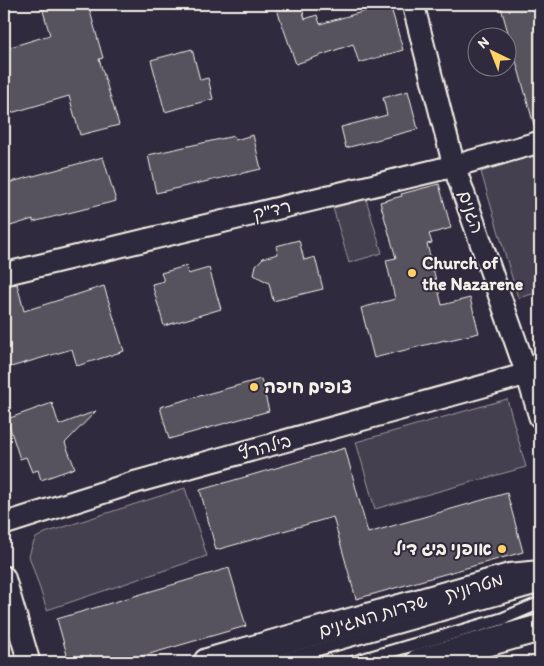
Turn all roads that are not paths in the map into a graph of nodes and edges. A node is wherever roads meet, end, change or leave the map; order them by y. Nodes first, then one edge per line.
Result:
1 (413, 4) edge
2 (540, 142) edge
3 (454, 166) junction
4 (4, 274) edge
5 (527, 374) junction
6 (540, 417) edge
7 (4, 524) edge
8 (540, 574) edge
9 (4, 577) edge
10 (540, 586) edge
11 (540, 603) edge
12 (540, 628) edge
13 (29, 662) edge
14 (207, 662) edge
15 (274, 662) edge
16 (354, 662) edge
17 (419, 662) edge

1 - 3 street, הגנים
2 - 3 street, רד"ק
3 - 4 street, רד"ק
3 - 5 street, הגנים
5 - 6 street, הגנים
5 - 7 street, בילהרץ
8 - 14 street, שדרות המגינים
9 - 13 street
10 - 15 lane, מטרונית
11 - 16 lane, מטרונית
12 - 17 street

